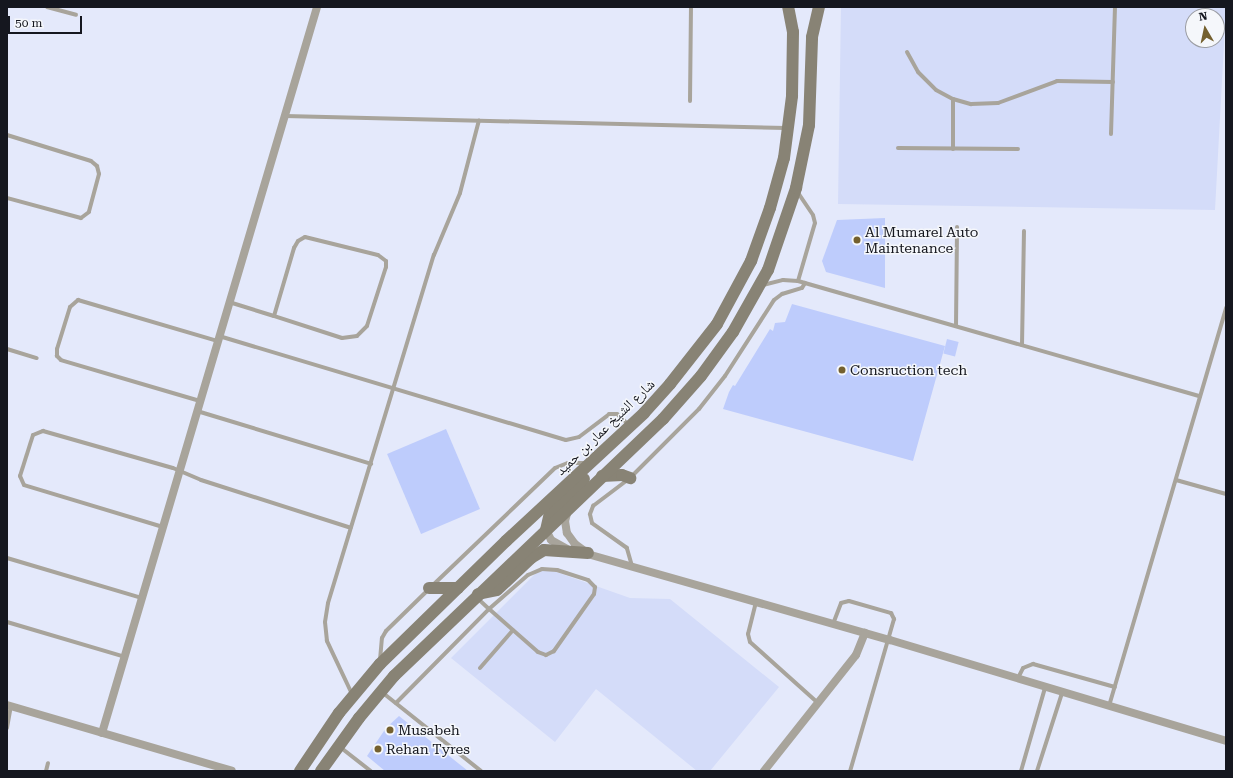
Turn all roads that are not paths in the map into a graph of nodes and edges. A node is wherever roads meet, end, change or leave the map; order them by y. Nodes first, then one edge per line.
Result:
1 (47, 7) edge
2 (317, 7) edge
3 (691, 7) edge
4 (788, 7) edge
5 (819, 7) edge
6 (1115, 7) edge
7 (76, 15) dead end
8 (907, 52) dead end
9 (1113, 82) junction
10 (953, 99) junction
11 (690, 101) dead end
12 (284, 116) junction
13 (480, 120) junction
14 (789, 128) junction
15 (1111, 134) dead end
16 (7, 135) edge
17 (898, 148) dead end
18 (953, 149) junction
19 (1018, 149) dead end
20 (796, 188) junction
21 (7, 198) edge
22 (957, 228) dead end
23 (1024, 231) dead end
24 (798, 280) junction
25 (805, 282) junction
26 (761, 286) junction
27 (229, 302) junction
28 (1226, 308) edge
29 (274, 316) junction
30 (956, 326) junction
31 (218, 339) junction
32 (1022, 345) junction
33 (7, 348) edge
34 (37, 358) dead end
35 (394, 388) junction
36 (1200, 396) junction
37 (200, 401) junction
38 (197, 410) junction
39 (630, 427) junction
40 (615, 440) junction
41 (590, 463) junction
42 (371, 464) junction
43 (180, 470) junction
44 (602, 476) junction
45 (630, 478) junction
46 (1176, 480) junction
47 (1226, 494) edge
48 (569, 508) junction
49 (163, 527) junction
50 (351, 528) junction
51 (546, 530) junction
52 (588, 553) junction
53 (7, 558) edge
54 (632, 566) junction
55 (430, 588) junction
56 (458, 588) junction
57 (476, 596) junction
58 (142, 598) junction
59 (756, 602) junction
60 (489, 609) junction
61 (7, 622) edge
62 (833, 624) junction
63 (513, 630) junction
64 (865, 633) junction
65 (890, 640) junction
66 (125, 657) junction
67 (380, 664) junction
68 (480, 668) dead end
69 (1017, 680) junction
70 (1115, 687) junction
71 (1045, 688) junction
72 (381, 691) junction
73 (1062, 693) junction
74 (353, 696) junction
75 (396, 703) junction
76 (818, 703) junction
77 (9, 706) edge
78 (1109, 707) junction
79 (7, 728) edge
80 (102, 733) junction
81 (1226, 741) edge
82 (338, 746) junction
83 (48, 763) dead end
84 (46, 771) edge
85 (232, 771) edge
86 (300, 771) edge
87 (322, 771) edge
88 (371, 771) edge
89 (481, 771) edge
90 (764, 771) edge
91 (850, 771) edge
92 (1020, 771) edge
93 (1037, 771) edge

1 - 7 lane
2 - 12 street
3 - 11 lane
4 - 14 street, شارع الشيخ عمار بن حميد
5 - 20 street
6 - 9 lane
8 - 10 lane
9 - 10 lane
9 - 15 lane
10 - 18 lane
12 - 13 lane
12 - 27 street
13 - 14 lane
13 - 35 lane
14 - 39 street, شارع الشيخ عمار بن حميد
16 - 21 lane
17 - 18 lane
18 - 19 lane
20 - 24 lane
20 - 26 street
22 - 30 lane
23 - 32 lane
24 - 25 lane
24 - 26 lane
25 - 30 lane
25 - 45 lane
26 - 44 street
27 - 29 lane
27 - 31 street
28 - 36 lane
29 - 29 lane
30 - 32 lane
31 - 35 lane
31 - 37 street
31 - 37 lane
32 - 36 lane
33 - 34 lane
35 - 39 lane
35 - 42 lane
36 - 46 lane
37 - 38 street
38 - 42 lane
38 - 43 street
39 - 40 street, شارع الشيخ عمار بن حميد
40 - 41 street, شارع الشيخ عمار بن حميد
40 - 51 street
41 - 55 lane
41 - 56 street, شارع الشيخ عمار بن حميد
42 - 50 lane
43 - 49 street
43 - 49 lane
43 - 50 lane
44 - 45 street
44 - 48 street
45 - 54 lane
46 - 47 lane
46 - 70 lane
48 - 51 street
48 - 52 street
49 - 58 street
50 - 74 lane
51 - 52 street
51 - 57 street
52 - 54 street
52 - 57 street
53 - 58 lane
54 - 59 street
55 - 56 street
55 - 67 lane
56 - 67 street, شارع الشيخ عمار بن حميد
57 - 60 lane
57 - 72 street
58 - 66 street
59 - 62 street
59 - 76 lane
60 - 63 lane
60 - 63 lane
60 - 75 lane
61 - 66 lane
62 - 64 street
62 - 65 lane
63 - 68 lane
64 - 65 street
64 - 76 street
65 - 69 street
65 - 91 lane
66 - 80 street
67 - 74 street, شارع الشيخ عمار بن حميد
69 - 70 lane
69 - 71 street
70 - 78 lane
71 - 73 street
71 - 92 lane
72 - 75 lane
72 - 82 street
73 - 78 street
73 - 93 lane
74 - 86 street, شارع الشيخ عمار بن حميد
75 - 89 lane
76 - 90 street
77 - 79 lane
77 - 80 street
78 - 81 street
80 - 85 street
82 - 87 street
82 - 88 lane
83 - 84 lane

